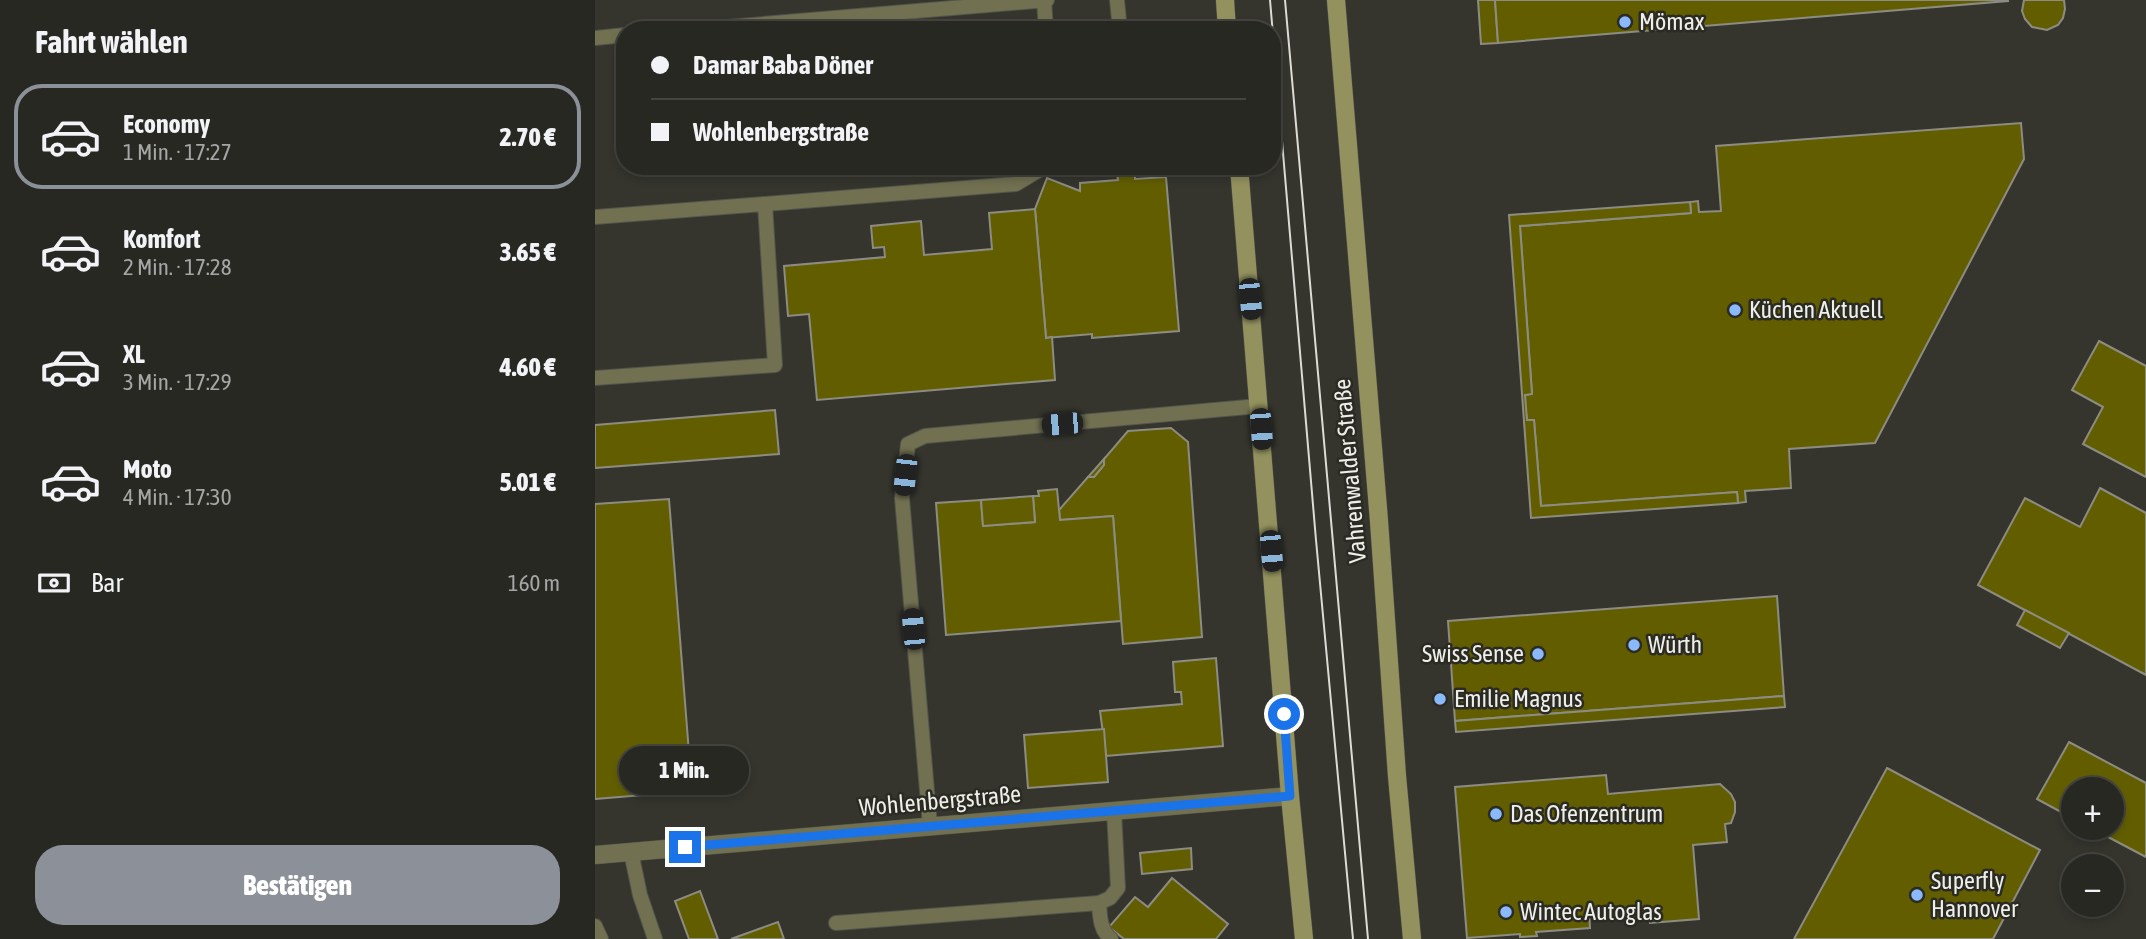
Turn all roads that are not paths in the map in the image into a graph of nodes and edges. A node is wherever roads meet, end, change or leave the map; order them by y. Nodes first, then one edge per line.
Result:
1 (1046, 0) edge
2 (1117, 0) edge
3 (1225, 0) edge
4 (1336, 0) edge
5 (798, 21) edge
6 (1047, 21) edge
7 (1120, 21) edge
8 (1226, 21) edge
9 (616, 36) edge
10 (595, 38) edge
11 (1031, 175) edge
12 (1240, 175) edge
13 (765, 204) junction
14 (595, 217) edge
15 (595, 378) edge
16 (1259, 406) junction
17 (1290, 796) junction
18 (1114, 811) junction
19 (930, 826) junction
20 (631, 852) junction
21 (595, 855) edge
22 (1099, 903) junction
23 (836, 923) dead end
24 (595, 926) edge
25 (601, 939) edge
26 (655, 939) edge
27 (1111, 939) edge
28 (1304, 939) edge
29 (1412, 939) edge

1 - 5 lane
1 - 6 lane
2 - 7 lane
3 - 8 main road
4 - 29 main road, Vahrenwalder Straße
9 - 10 lane
11 - 13 lane
12 - 16 main road
13 - 14 lane
13 - 15 lane
16 - 17 main road
16 - 19 lane
17 - 18 street, Wohlenbergstraße
17 - 28 main road
18 - 19 street, Wohlenbergstraße
18 - 22 lane
19 - 20 street, Wohlenbergstraße
20 - 21 street, Wohlenbergstraße
20 - 26 lane
22 - 23 lane
22 - 27 lane
24 - 25 lane

